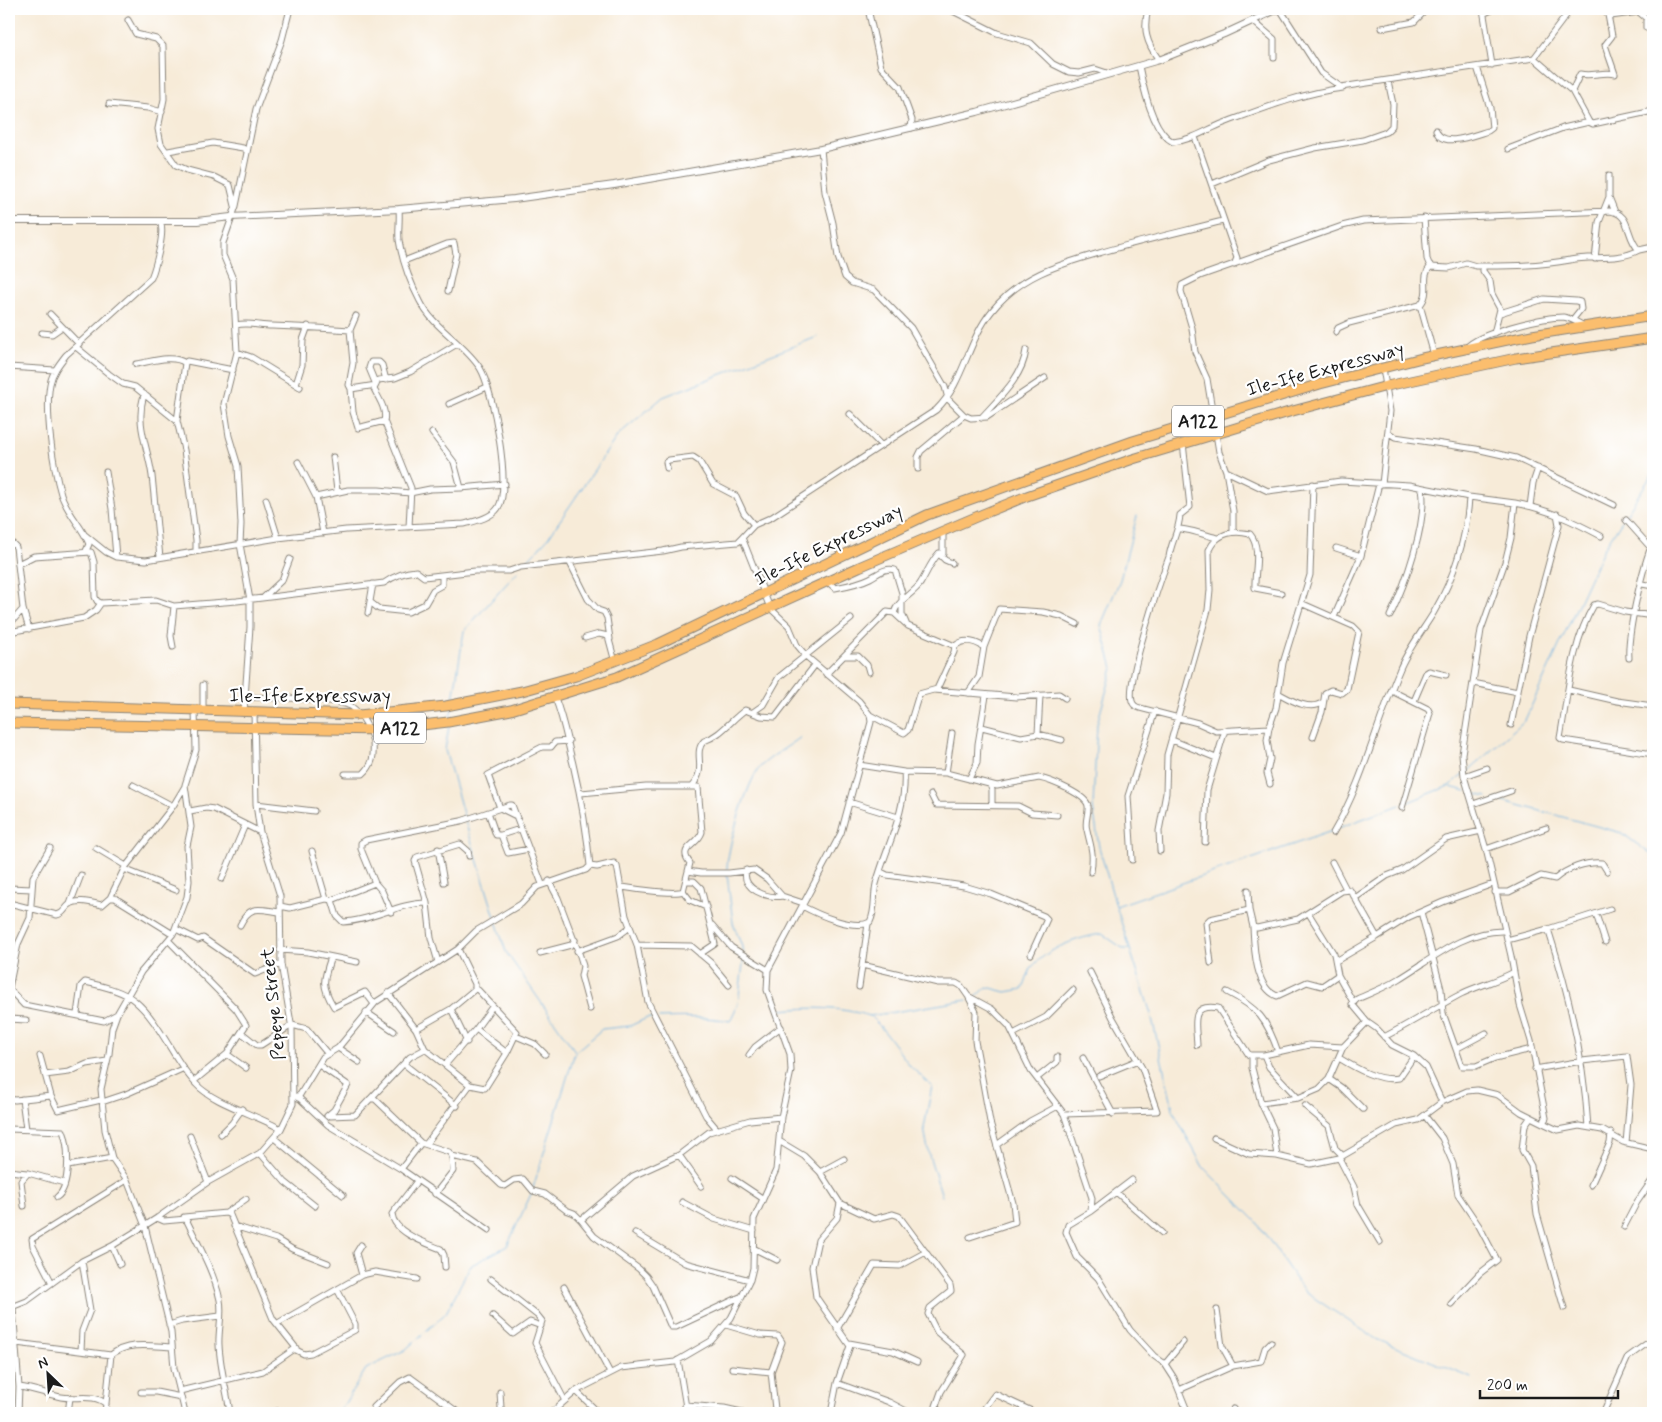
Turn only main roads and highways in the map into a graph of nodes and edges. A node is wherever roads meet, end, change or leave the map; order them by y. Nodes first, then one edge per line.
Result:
1 (1653, 316) edge
2 (1653, 338) edge
3 (850, 552) junction
4 (859, 567) junction
5 (613, 663) junction
6 (617, 677) junction
7 (9, 704) edge
8 (133, 708) junction
9 (9, 723) edge
10 (132, 725) junction

1 - 3 highway, Ile-Ife Expressway / A122
2 - 4 highway, Ile-Ife Expressway / A122
3 - 4 highway
3 - 5 highway, Ile-Ife Expressway / A122
4 - 6 highway, Ile-Ife Expressway / A122
5 - 6 highway
5 - 8 highway, Ile-Ife Expressway / A122
6 - 10 highway, Ile-Ife Expressway / A122
7 - 8 highway, Ile-Ife Expressway / A122
8 - 10 highway
9 - 10 highway, Ile-Ife Expressway / A122

